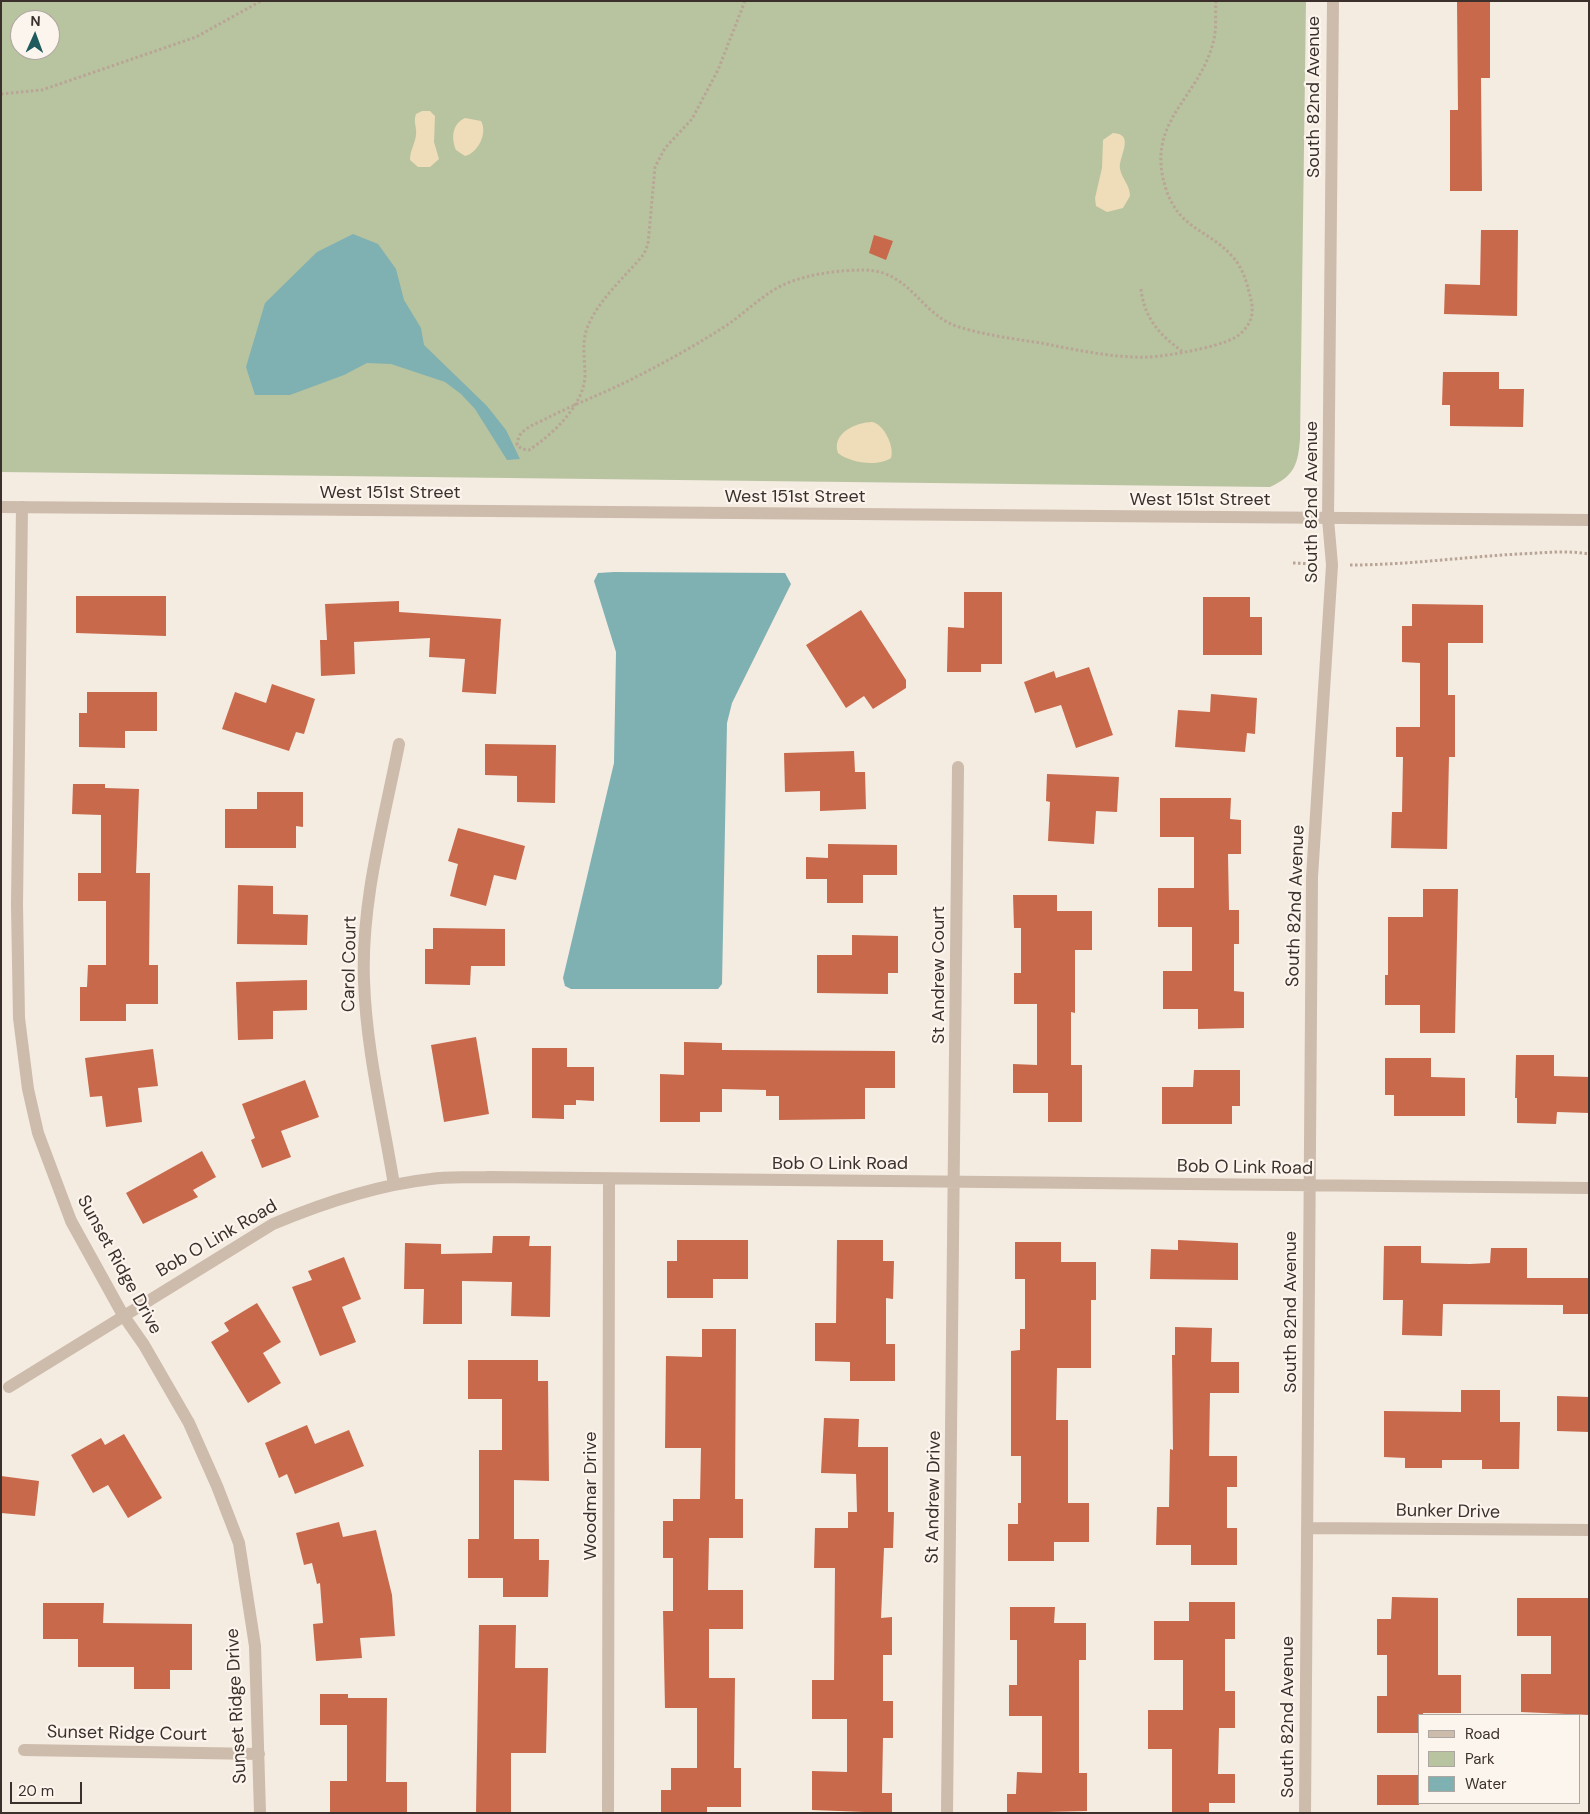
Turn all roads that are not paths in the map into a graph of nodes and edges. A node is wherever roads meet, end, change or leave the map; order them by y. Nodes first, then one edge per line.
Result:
1 (1333, 1) edge
2 (1, 507) edge
3 (22, 508) junction
4 (1328, 519) junction
5 (1589, 520) edge
6 (399, 744) dead end
7 (958, 768) dead end
8 (609, 1180) junction
9 (955, 1182) junction
10 (394, 1185) junction
11 (1309, 1186) junction
12 (1589, 1188) edge
13 (123, 1315) junction
14 (9, 1386) dead end
15 (1307, 1528) junction
16 (1589, 1530) edge
17 (24, 1750) dead end
18 (259, 1754) junction
19 (260, 1813) edge
20 (608, 1813) edge
21 (947, 1813) edge
22 (1305, 1813) edge

1 - 4 street, South 82nd Avenue
2 - 3 street, West 151st Street
3 - 4 street, West 151st Street
3 - 13 street, Sunset Ridge Drive
4 - 5 street, West 151st Street
4 - 11 street, South 82nd Avenue
6 - 10 street, Carol Court
7 - 9 street, St Andrew Court
8 - 9 street, Bob O Link Road
8 - 10 street, Bob O Link Road
8 - 20 street, Woodmar Drive
9 - 11 street, Bob O Link Road
9 - 21 street, St Andrew Drive
10 - 13 street, Bob O Link Road
11 - 12 street, Bob O Link Road
11 - 15 street, South 82nd Avenue
13 - 14 street, Bob O Link Road
13 - 18 street, Sunset Ridge Drive
15 - 16 street, Bunker Drive
15 - 22 street, South 82nd Avenue
17 - 18 street, Sunset Ridge Court
18 - 19 street, Sunset Ridge Drive

